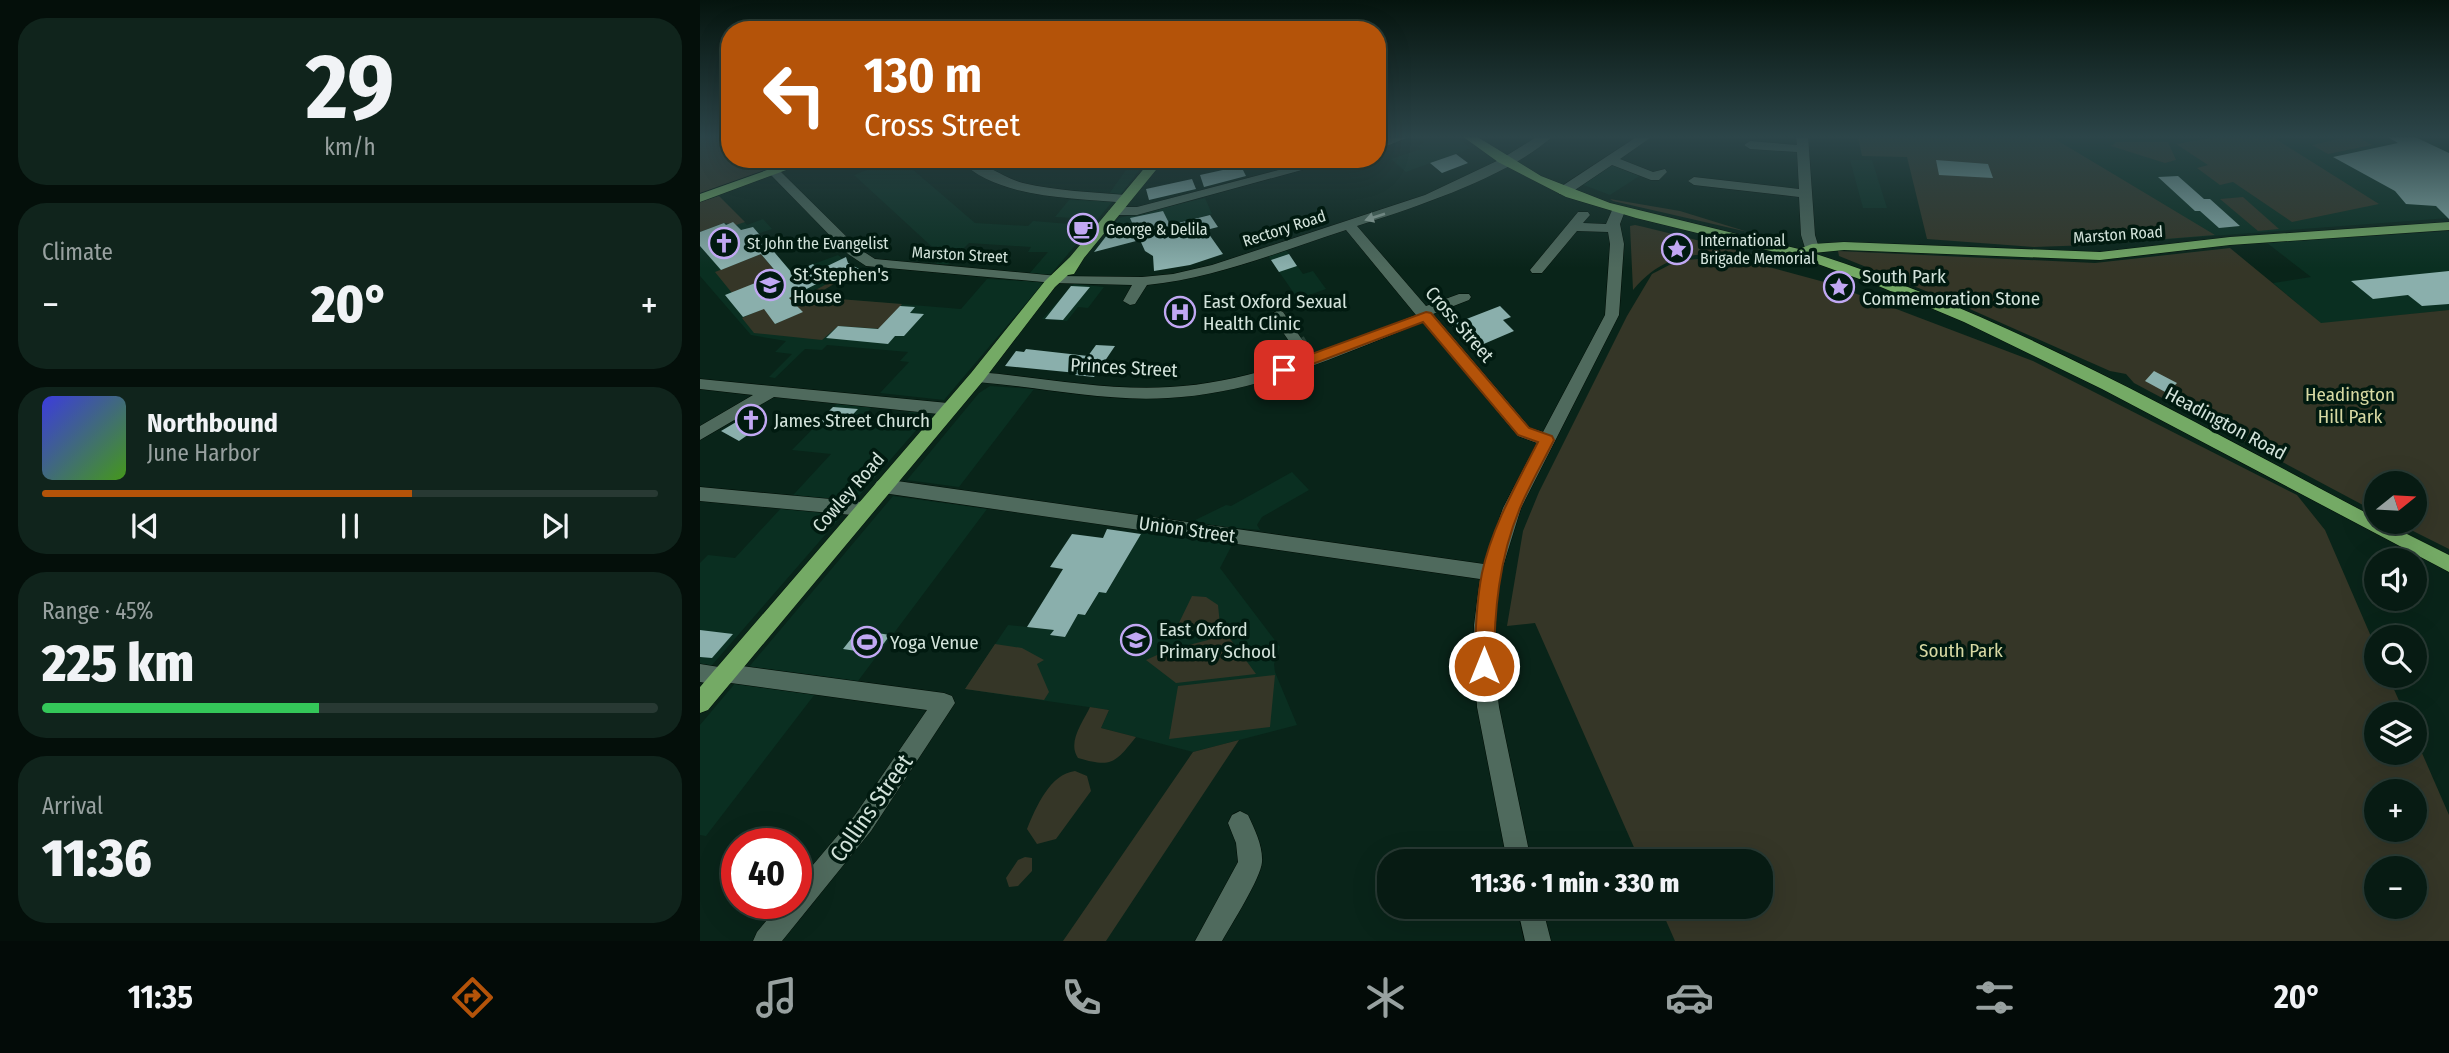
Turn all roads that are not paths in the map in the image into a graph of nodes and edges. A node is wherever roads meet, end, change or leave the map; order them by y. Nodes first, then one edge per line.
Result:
1 (751, 180) edge
2 (782, 180) edge
3 (997, 180) edge
4 (1142, 180) edge
5 (1256, 180) edge
6 (1468, 180) edge
7 (1541, 180) edge
8 (1581, 180) edge
9 (1805, 180) edge
10 (1694, 181) dead end
11 (1564, 191) junction
12 (1806, 194) junction
13 (700, 198) edge
14 (1126, 199) junction
15 (1115, 211) junction
16 (1618, 211) junction
17 (1583, 215) dead end
18 (1349, 225) junction
19 (2449, 226) edge
20 (1572, 227) junction
21 (1614, 228) junction
22 (1801, 254) junction
23 (1537, 270) dead end
24 (1058, 279) junction
25 (1142, 281) junction
26 (1464, 297) dead end
27 (1130, 301) dead end
28 (1278, 315) dead end
29 (1424, 315) junction
30 (1302, 351) junction
31 (977, 377) junction
32 (700, 384) edge
33 (773, 390) junction
34 (948, 409) junction
35 (700, 435) edge
36 (1547, 440) junction
37 (883, 486) junction
38 (700, 494) edge
39 (863, 509) junction
40 (2449, 564) edge
41 (1491, 573) junction
42 (700, 673) edge
43 (725, 675) junction
44 (700, 703) edge
45 (1240, 823) dead end
46 (1517, 849) edge
47 (1532, 919) edge
48 (766, 941) edge
49 (1208, 941) edge
50 (1538, 941) edge

1 - 13 main road
2 - 24 street, Marston Street
3 - 14 street
4 - 14 main road, Cowley Road
5 - 15 street
6 -> 18 street, Rectory Road
7 - 11 main road
8 - 11 street
9 - 12 street
10 - 12 street
11 - 16 main road
12 - 22 street
14 - 15 main road, Cowley Road
15 - 24 main road, Cowley Road
16 - 21 street
16 - 22 main road
17 - 20 street
18 - 25 street, Rectory Road
18 - 29 street, Cross Street
19 - 22 main road, Marston Road
20 - 21 street
20 - 23 street
21 - 36 street
22 - 40 main road, Headington Road
24 - 25 street, Rectory Road
24 - 31 main road, Cowley Road
25 - 27 street
26 - 29 street, Princes Street
28 - 30 street
29 - 30 street, Princes Street
29 - 36 street, Cross Street
30 - 31 street, Princes Street
31 - 34 main road, Cowley Road
32 - 33 street
33 - 34 street
33 - 35 street
34 - 37 main road, Cowley Road
36 - 41 street
37 - 39 main road, Cowley Road
37 - 41 street, Union Street
38 - 39 street
39 - 43 main road, Cowley Road
41 - 46 street
42 - 43 street
43 - 44 main road, Cowley Road
43 - 48 street, Collins Street
45 - 49 street
47 - 50 street

